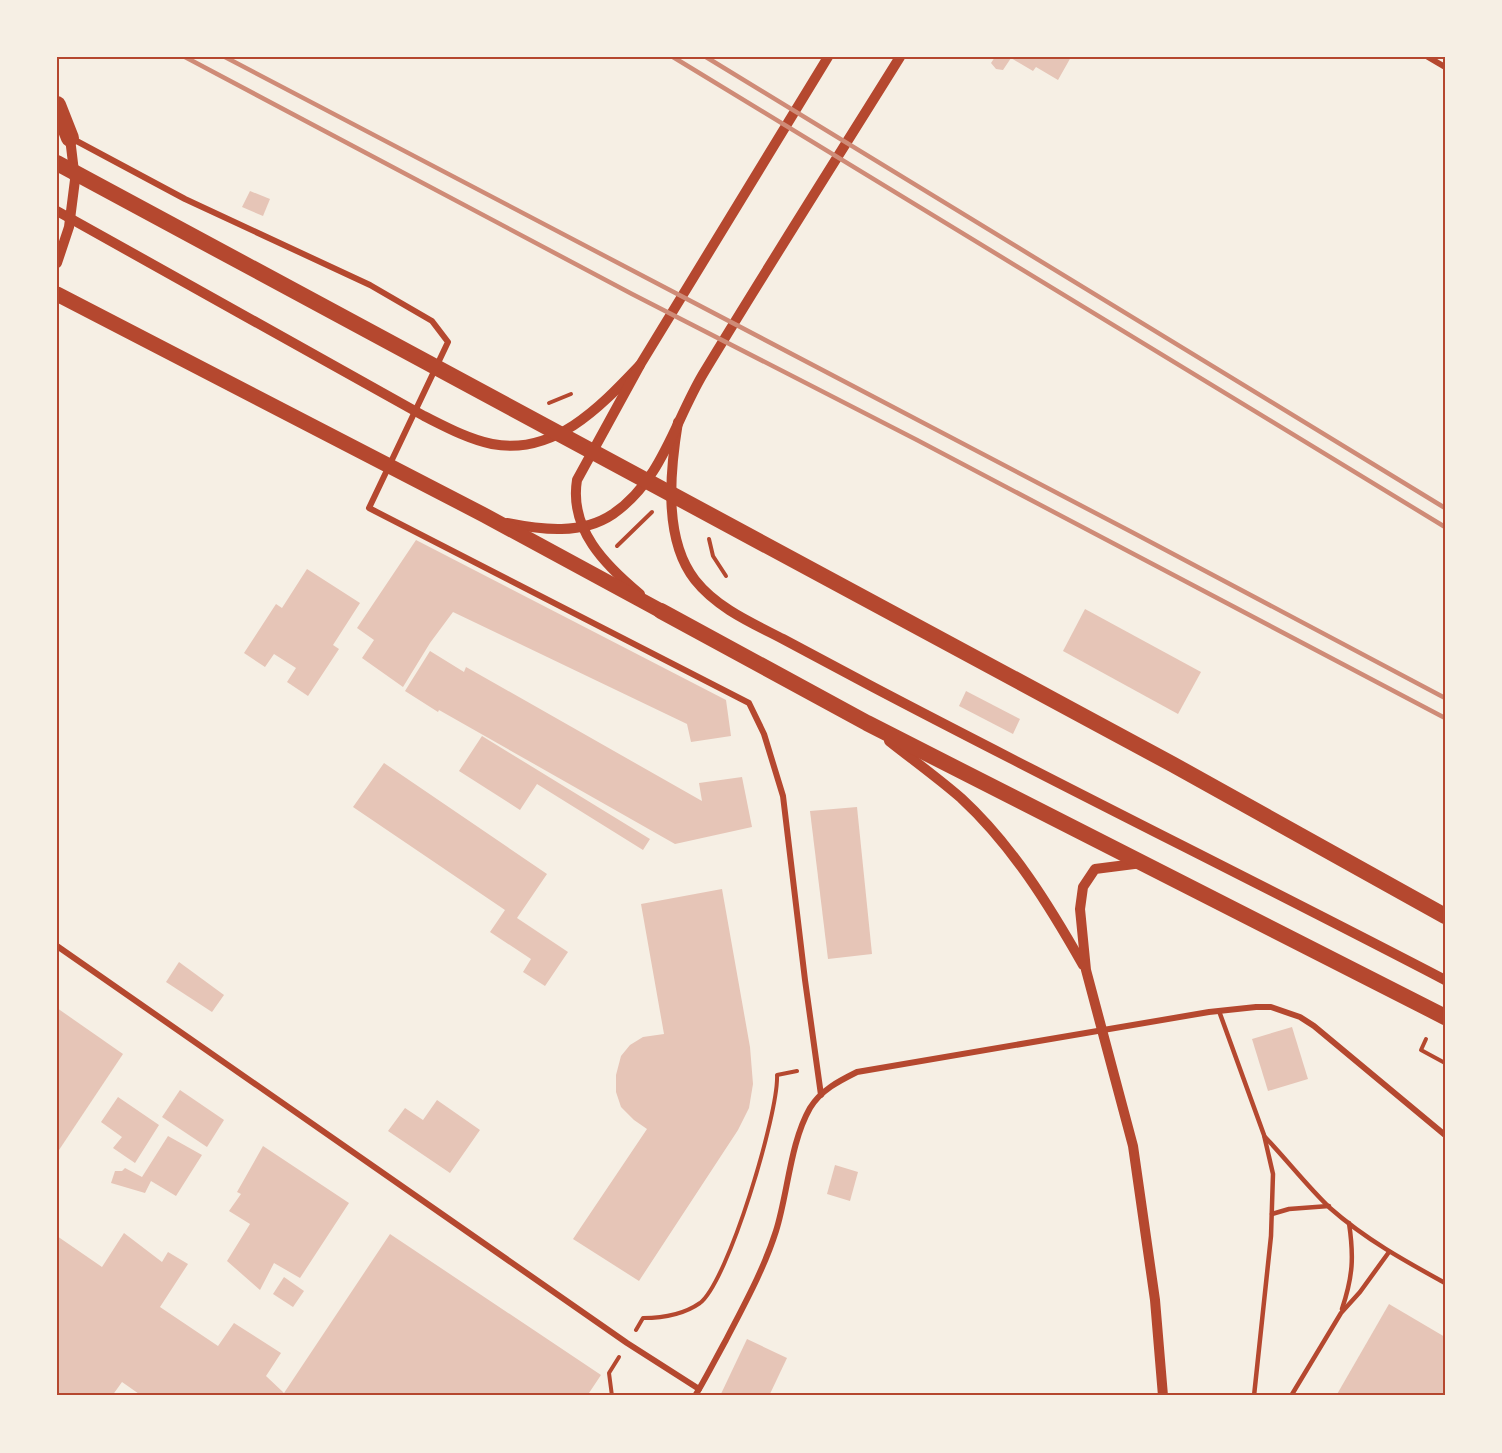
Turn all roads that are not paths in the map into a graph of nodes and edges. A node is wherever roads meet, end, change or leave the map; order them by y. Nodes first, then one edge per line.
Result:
1 (828, 57) edge
2 (900, 57) edge
3 (1428, 57) edge
4 (1445, 67) edge
5 (57, 105) edge
6 (70, 138) junction
7 (57, 163) edge
8 (57, 211) edge
9 (57, 263) edge
10 (57, 294) edge
11 (640, 365) junction
12 (678, 422) junction
13 (484, 515) junction
14 (582, 527) junction
15 (661, 611) junction
16 (867, 723) junction
17 (1143, 863) junction
18 (1445, 916) edge
19 (57, 946) edge
20 (1086, 970) junction
21 (1445, 980) edge
22 (1219, 1011) junction
23 (1445, 1017) edge
24 (821, 1095) junction
25 (1264, 1135) junction
26 (1445, 1135) edge
27 (1329, 1206) junction
28 (1272, 1214) junction
29 (1348, 1223) junction
30 (1389, 1252) junction
31 (1445, 1283) edge
32 (1341, 1313) junction
33 (699, 1389) junction
34 (695, 1396) edge
35 (1163, 1396) edge
36 (1254, 1396) edge
37 (1291, 1396) edge

1 - 11 street
2 - 12 street
3 - 4 street
5 - 6 highway
6 - 9 street
6 - 24 street
7 - 18 highway
8 - 11 street
10 - 13 main road
11 - 14 street
12 - 14 street
12 - 21 street
13 - 14 street
13 - 15 main road
14 - 15 street
15 - 16 highway
16 - 17 highway
16 - 20 street
17 - 20 street
17 - 23 highway
19 - 33 street
20 - 35 street
22 - 24 street
22 - 25 lane
22 - 26 street
24 - 33 street
25 - 27 lane
25 - 28 lane
27 - 28 lane
27 - 29 lane
28 - 36 lane
29 - 30 lane
29 - 32 lane
30 - 31 lane
30 - 32 lane
32 - 37 lane
33 - 34 street

